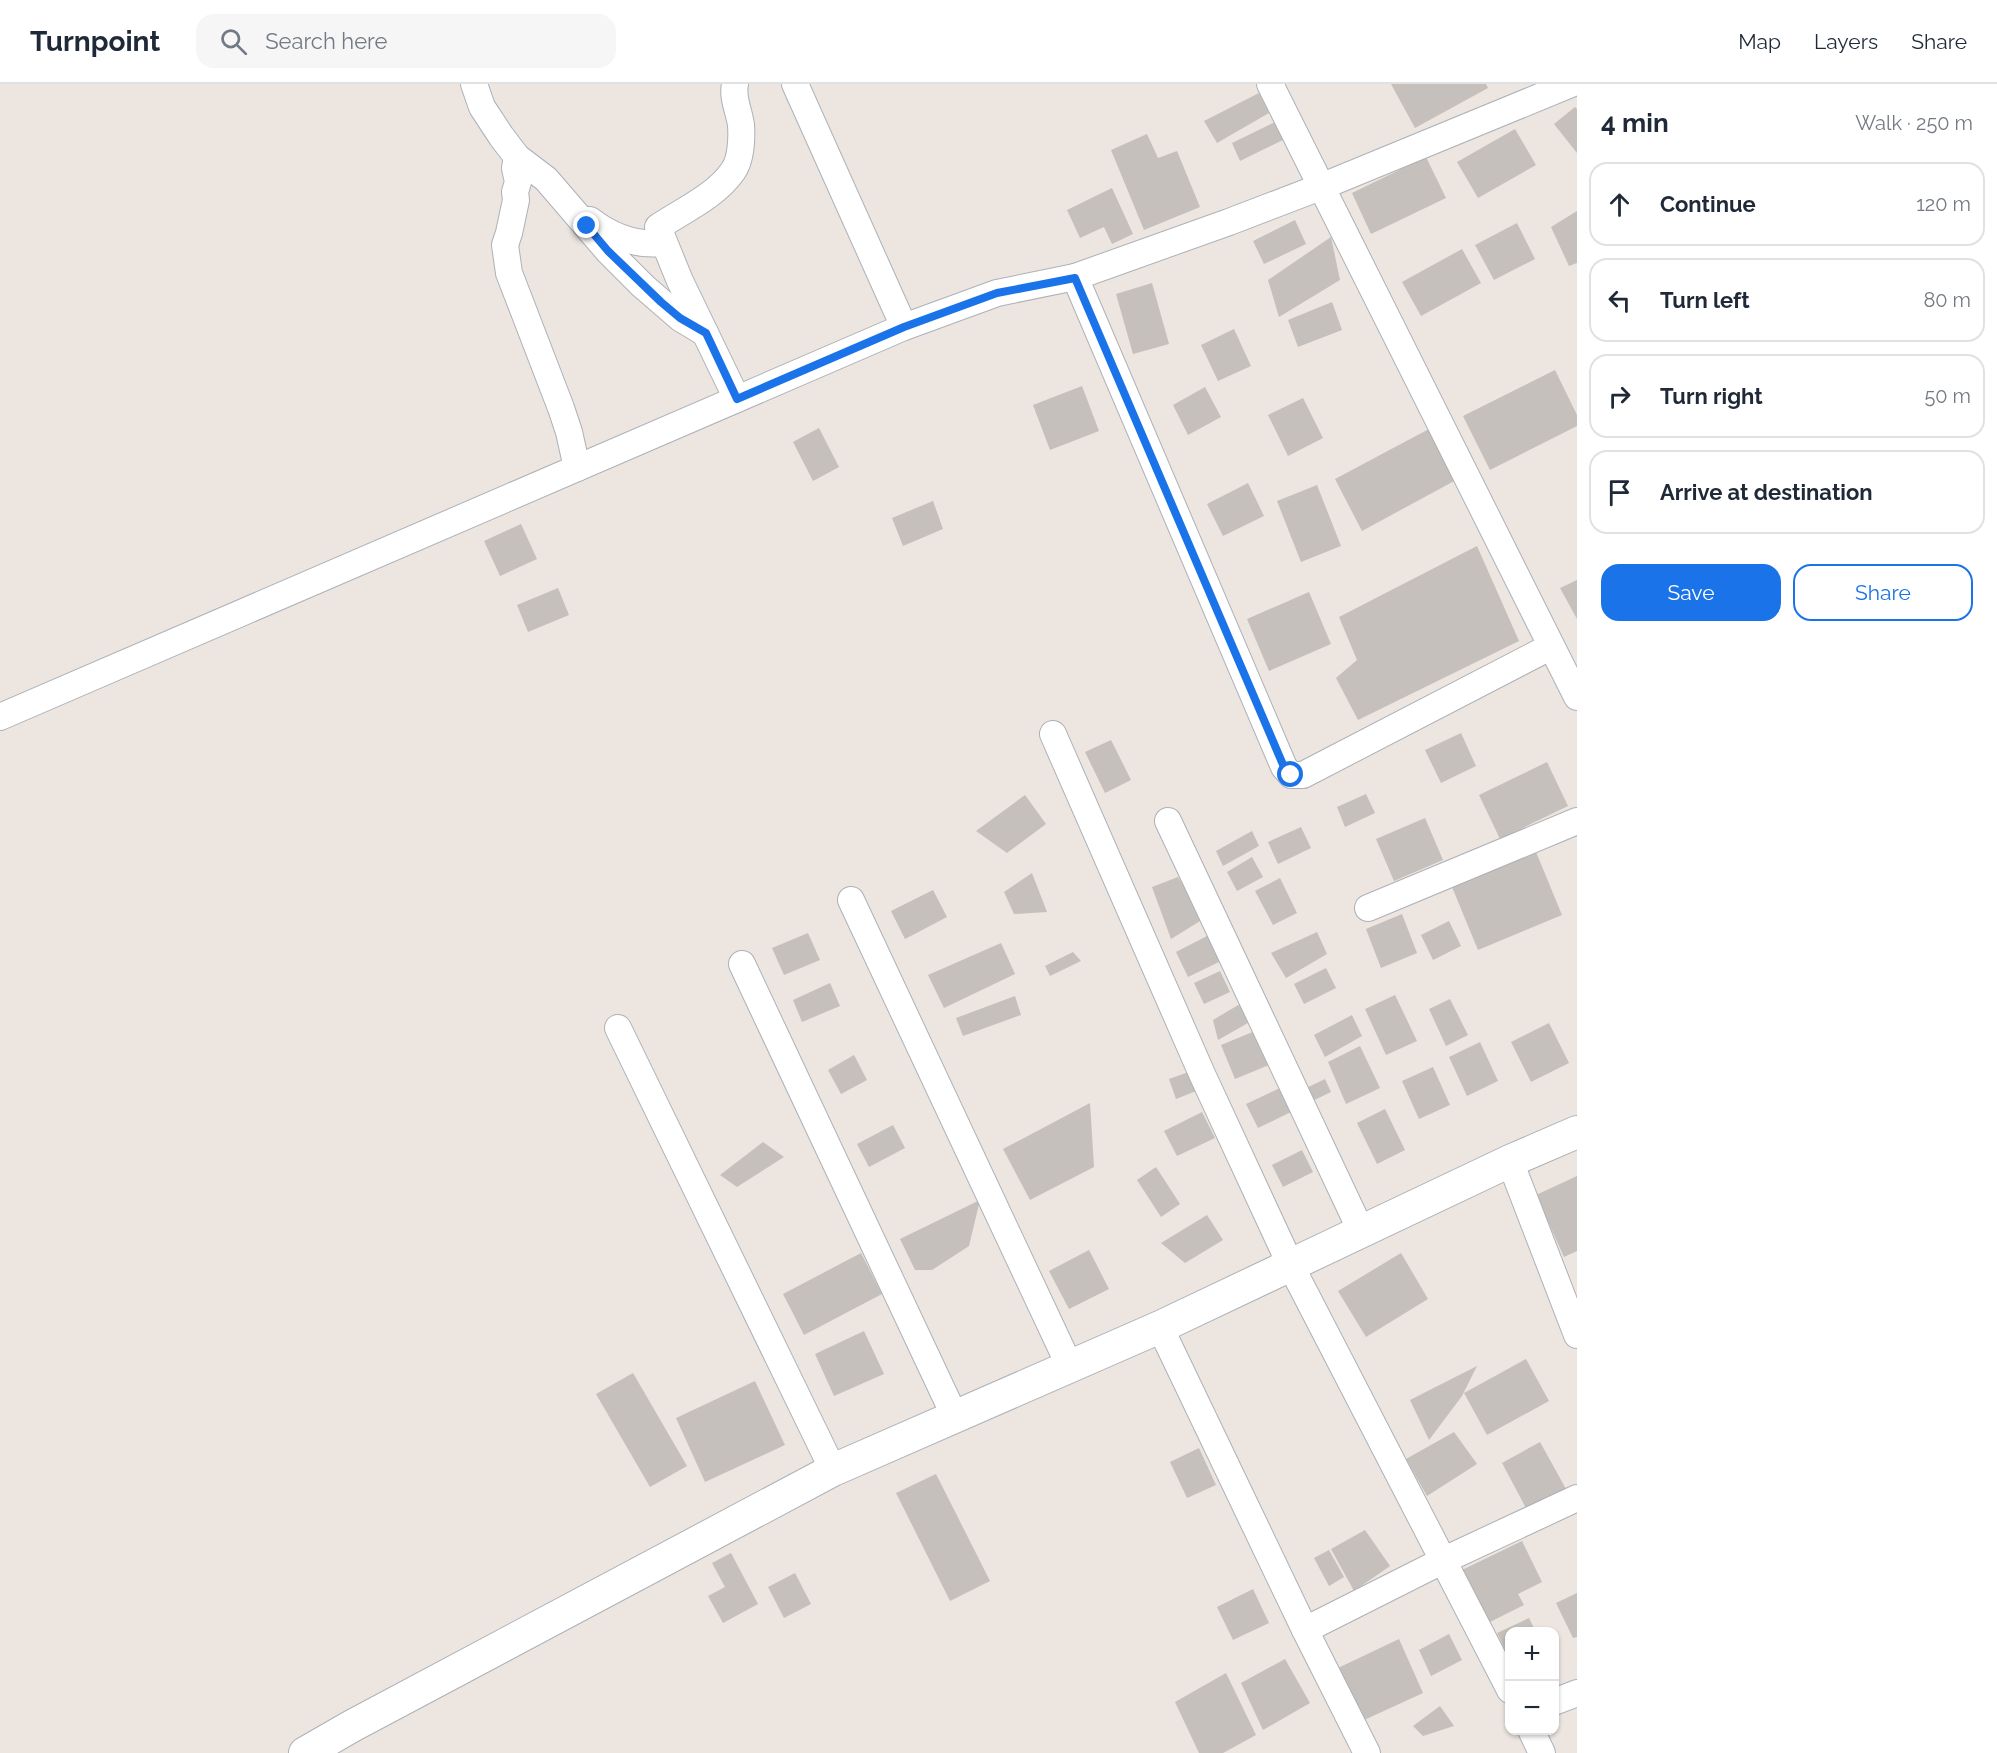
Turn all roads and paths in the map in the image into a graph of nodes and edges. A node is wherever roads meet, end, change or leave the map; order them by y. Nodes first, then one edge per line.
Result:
1 (474, 84) edge
2 (735, 84) edge
3 (795, 84) edge
4 (1270, 84) edge
5 (1571, 84) edge
6 (518, 157) junction
7 (1323, 186) junction
8 (576, 214) junction
9 (664, 243) junction
10 (1075, 278) junction
11 (904, 327) junction
12 (706, 333) junction
13 (737, 399) junction
14 (577, 468) junction
15 (1550, 647) junction
16 (1577, 697) edge
17 (0, 717) edge
18 (1053, 734) dead end
19 (1168, 821) dead end
20 (1577, 821) edge
21 (851, 900) dead end
22 (1368, 908) dead end
23 (742, 964) dead end
24 (618, 1028) dead end
25 (1577, 1132) edge
26 (1510, 1161) junction
27 (1361, 1231) junction
28 (1290, 1264) junction
29 (1160, 1327) junction
30 (1577, 1335) edge
31 (1070, 1367) junction
32 (955, 1417) junction
33 (833, 1470) junction
34 (1577, 1498) edge
35 (1442, 1561) junction
36 (1305, 1630) junction
37 (1505, 1682) edge
38 (1577, 1693) edge
39 (1559, 1700) edge
40 (1532, 1735) edge
41 (306, 1753) edge
42 (1367, 1753) edge
43 (1542, 1753) edge

1 - 6 street
2 - 9 street
3 - 11 street
4 - 7 street
5 - 7 street
6 - 8 street
6 - 14 street
7 - 10 street
7 - 15 street
8 - 9 street
8 - 12 street
9 - 12 street
10 - 11 street
10 - 15 street
11 - 13 street
12 - 13 street
13 - 14 street
14 - 17 street
15 - 16 street
18 - 28 street
19 - 27 street
20 - 22 street
21 - 31 street
23 - 32 street
24 - 33 street
25 - 26 street
26 - 27 street
26 - 30 street
27 - 28 street
28 - 29 street
28 - 35 street
29 - 31 street
29 - 36 street
31 - 32 street
32 - 33 street
33 - 41 street
34 - 35 street
35 - 36 street
35 - 37 street
36 - 42 street
38 - 39 street
40 - 43 street

